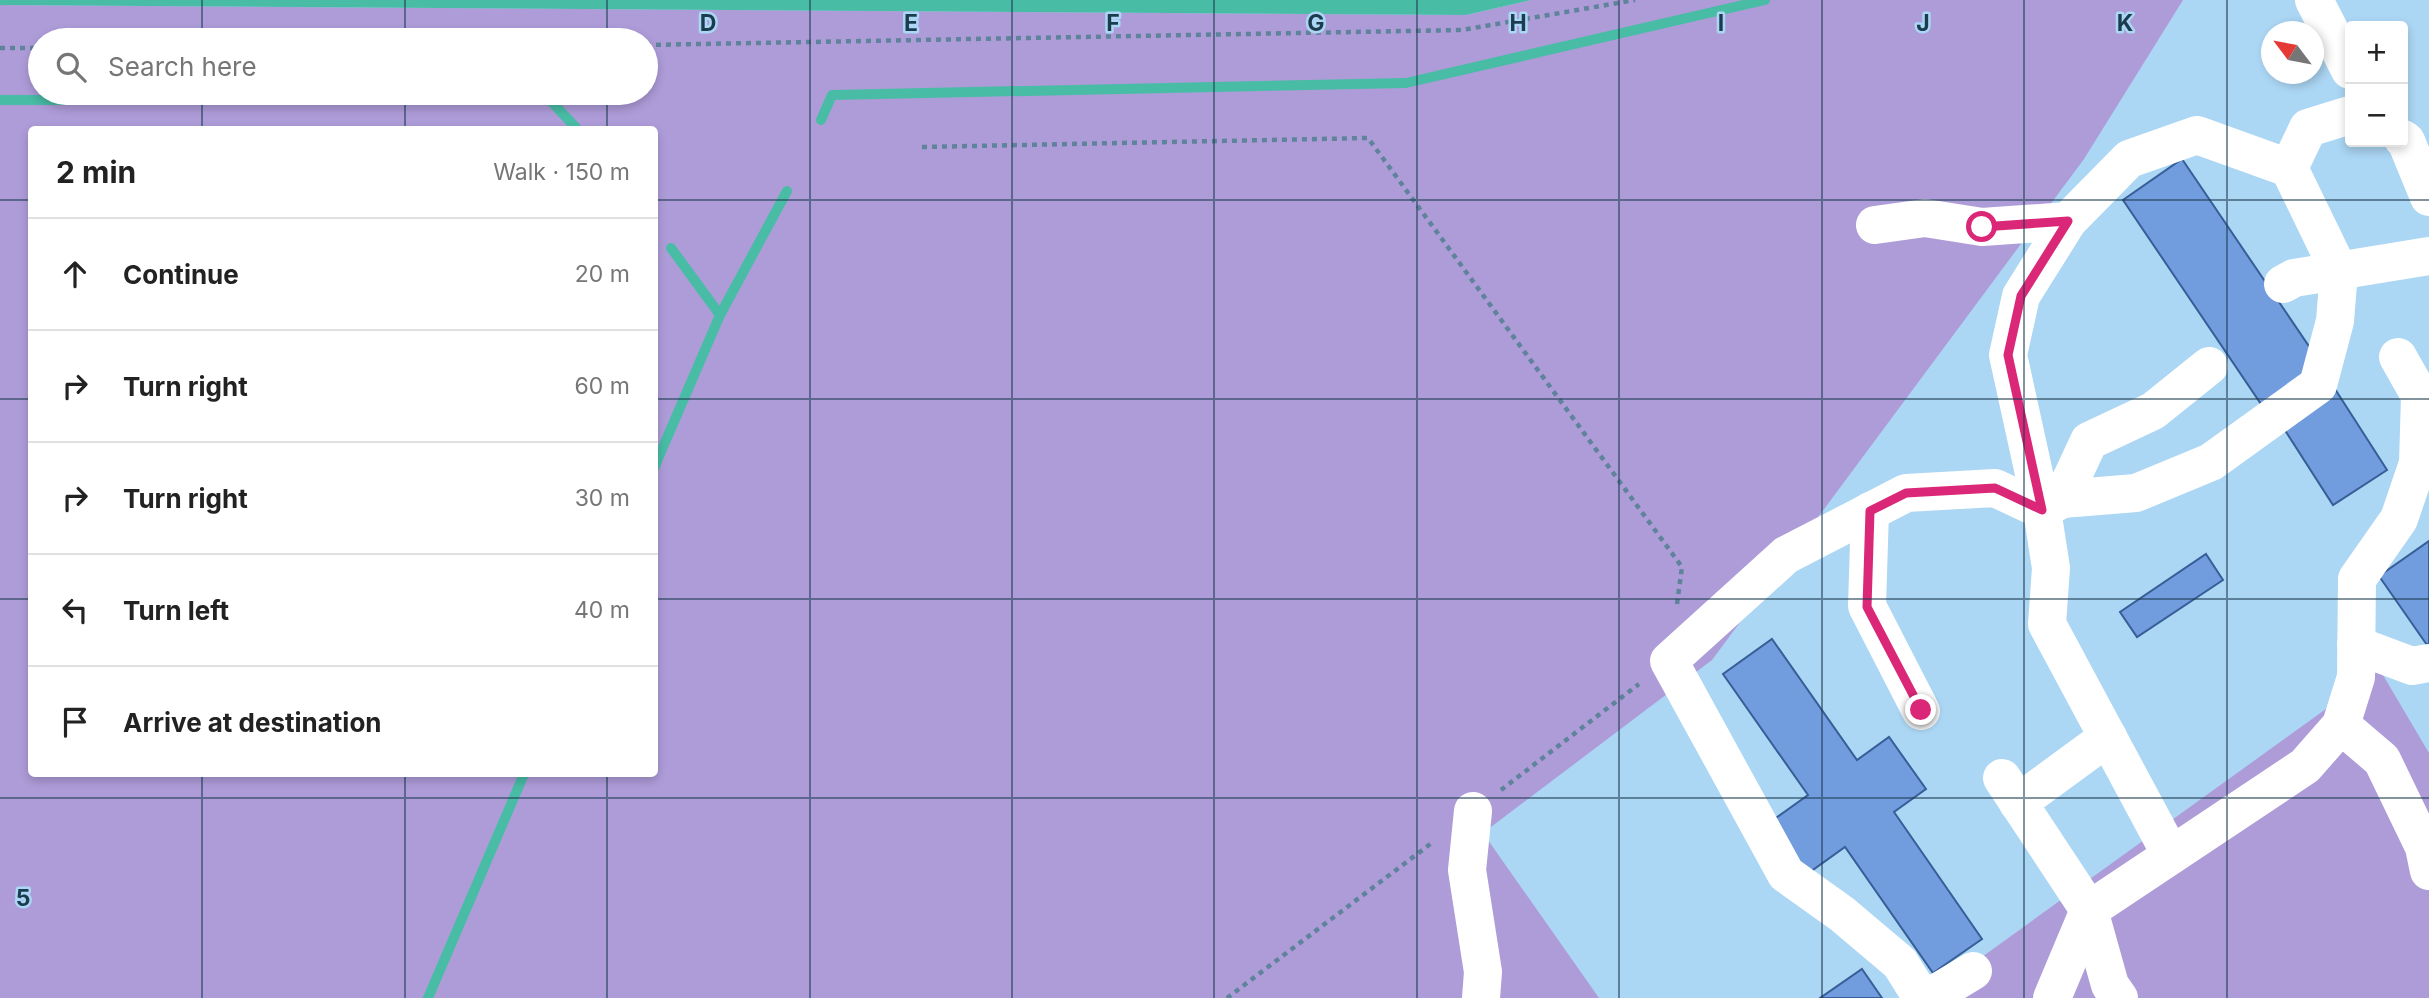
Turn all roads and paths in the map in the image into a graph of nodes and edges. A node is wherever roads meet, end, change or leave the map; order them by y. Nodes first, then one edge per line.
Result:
1 (1635, 0) edge
2 (2314, 0) edge
3 (658, 45) edge
4 (0, 48) edge
5 (28, 48) edge
6 (2345, 60) edge
7 (2345, 117) edge
8 (2408, 146) edge
9 (922, 147) dead end
10 (2289, 168) junction
11 (2429, 197) edge
12 (2068, 221) junction
13 (1875, 225) dead end
14 (2429, 256) edge
15 (2339, 271) junction
16 (2283, 284) dead end
17 (2398, 357) dead end
18 (2209, 366) dead end
19 (2425, 395) edge
20 (2417, 500) edge
21 (2052, 505) junction
22 (1870, 511) junction
23 (2356, 645) junction
24 (1669, 661) junction
25 (2429, 663) edge
26 (1921, 710) dead end
27 (2341, 724) junction
28 (2108, 737) junction
29 (1473, 811) junction
30 (2171, 855) junction
31 (2429, 871) edge
32 (2089, 910) junction
33 (1973, 971) dead end
34 (1227, 998) edge
35 (1481, 998) edge
36 (1922, 998) edge
37 (1928, 998) edge
38 (2052, 998) edge
39 (2119, 998) edge

1 - 3 path
2 - 6 lane
4 - 5 path
7 - 10 lane
8 - 11 lane
9 - 24 path
10 - 12 lane
10 - 15 lane
12 - 13 lane
12 - 21 lane
14 - 15 lane
15 - 16 lane
15 - 21 lane
17 - 19 lane
18 - 21 lane
19 - 20 lane
20 - 23 lane
21 - 22 lane
21 - 28 lane
22 - 24 lane
22 - 26 lane
23 - 25 lane
23 - 27 lane
24 - 29 path
24 - 36 lane
27 - 30 lane
27 - 31 lane
28 - 30 lane
28 - 32 lane
29 - 34 path
29 - 35 lane
30 - 32 lane
32 - 38 lane
32 - 39 lane
33 - 37 lane

